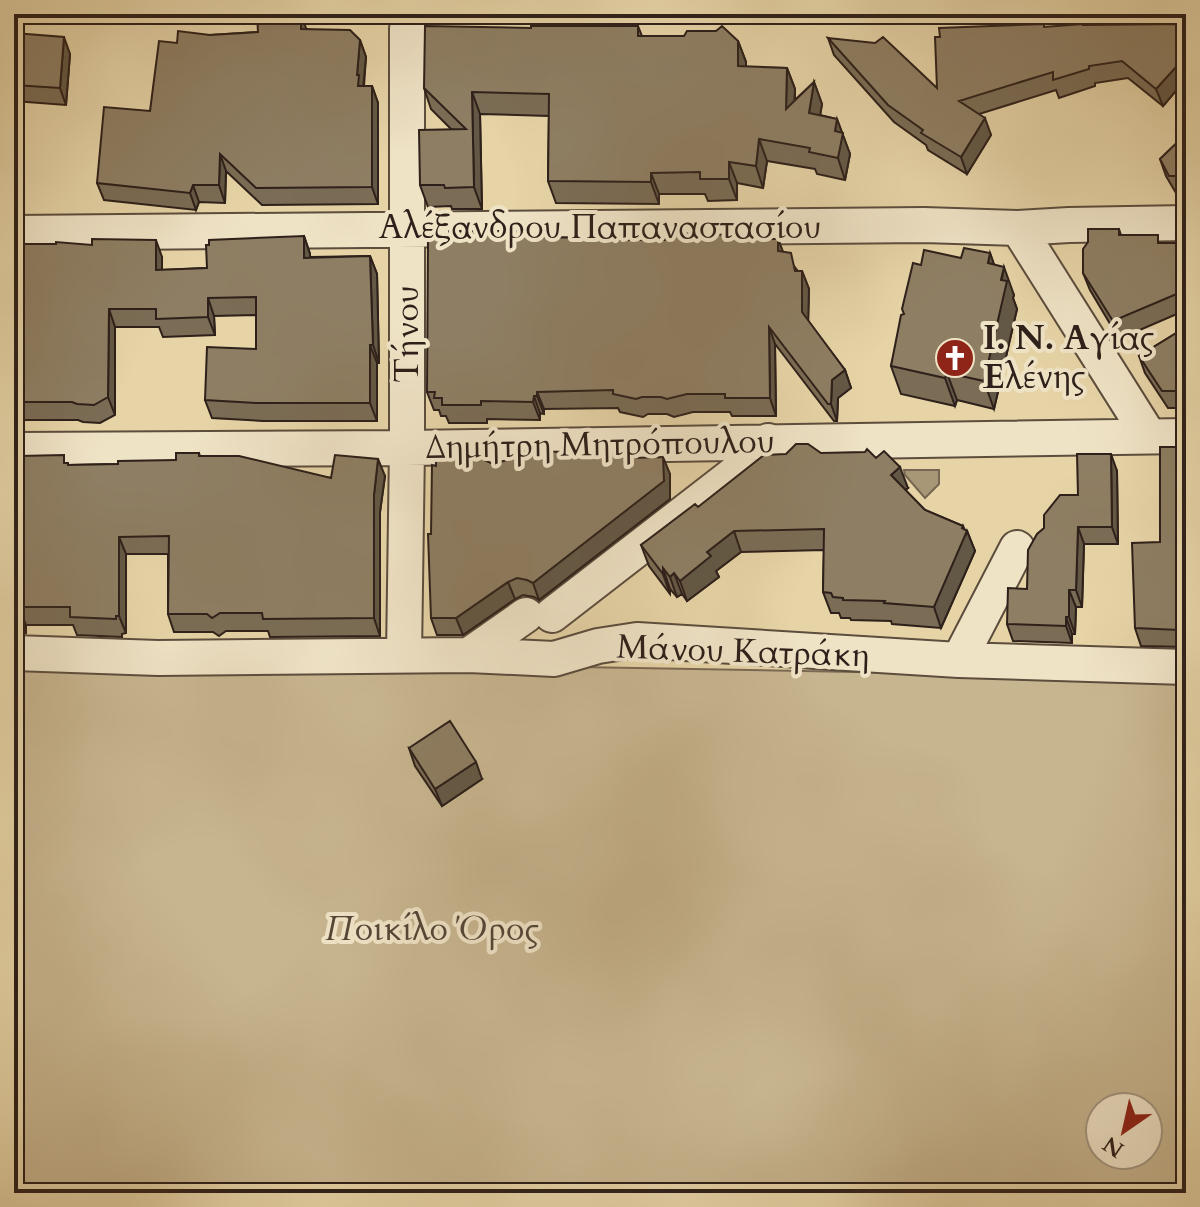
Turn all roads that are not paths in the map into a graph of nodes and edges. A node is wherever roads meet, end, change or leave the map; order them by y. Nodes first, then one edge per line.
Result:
1 (409, 14) edge
2 (1186, 223) edge
3 (1018, 228) junction
4 (408, 229) junction
5 (14, 233) edge
6 (1149, 436) junction
7 (1186, 436) edge
8 (768, 441) junction
9 (407, 448) junction
10 (14, 450) edge
11 (1017, 548) dead end
12 (14, 653) edge
13 (404, 655) junction
14 (469, 655) junction
15 (959, 660) junction
16 (1186, 667) edge

1 - 4 street, Τήνου
2 - 3 street, Αλέξανδρου Παπαναστασίου
3 - 4 street, Αλέξανδρου Παπαναστασίου
3 - 6 street
4 - 5 street, Αλέξανδρου Παπαναστασίου
4 - 9 street, Τήνου
6 - 7 street, Δημήτρη Μητρόπουλου
6 - 8 street, Δημήτρη Μητρόπουλου
8 - 9 street, Δημήτρη Μητρόπουλου
8 - 14 street
9 - 10 street, Δημήτρη Μητρόπουλου
9 - 13 street, Τήνου
11 - 15 street
12 - 13 street, Μάνου Κατράκη
13 - 14 street, Μάνου Κατράκη
14 - 15 street, Μάνου Κατράκη
15 - 16 street, Μάνου Κατράκη

